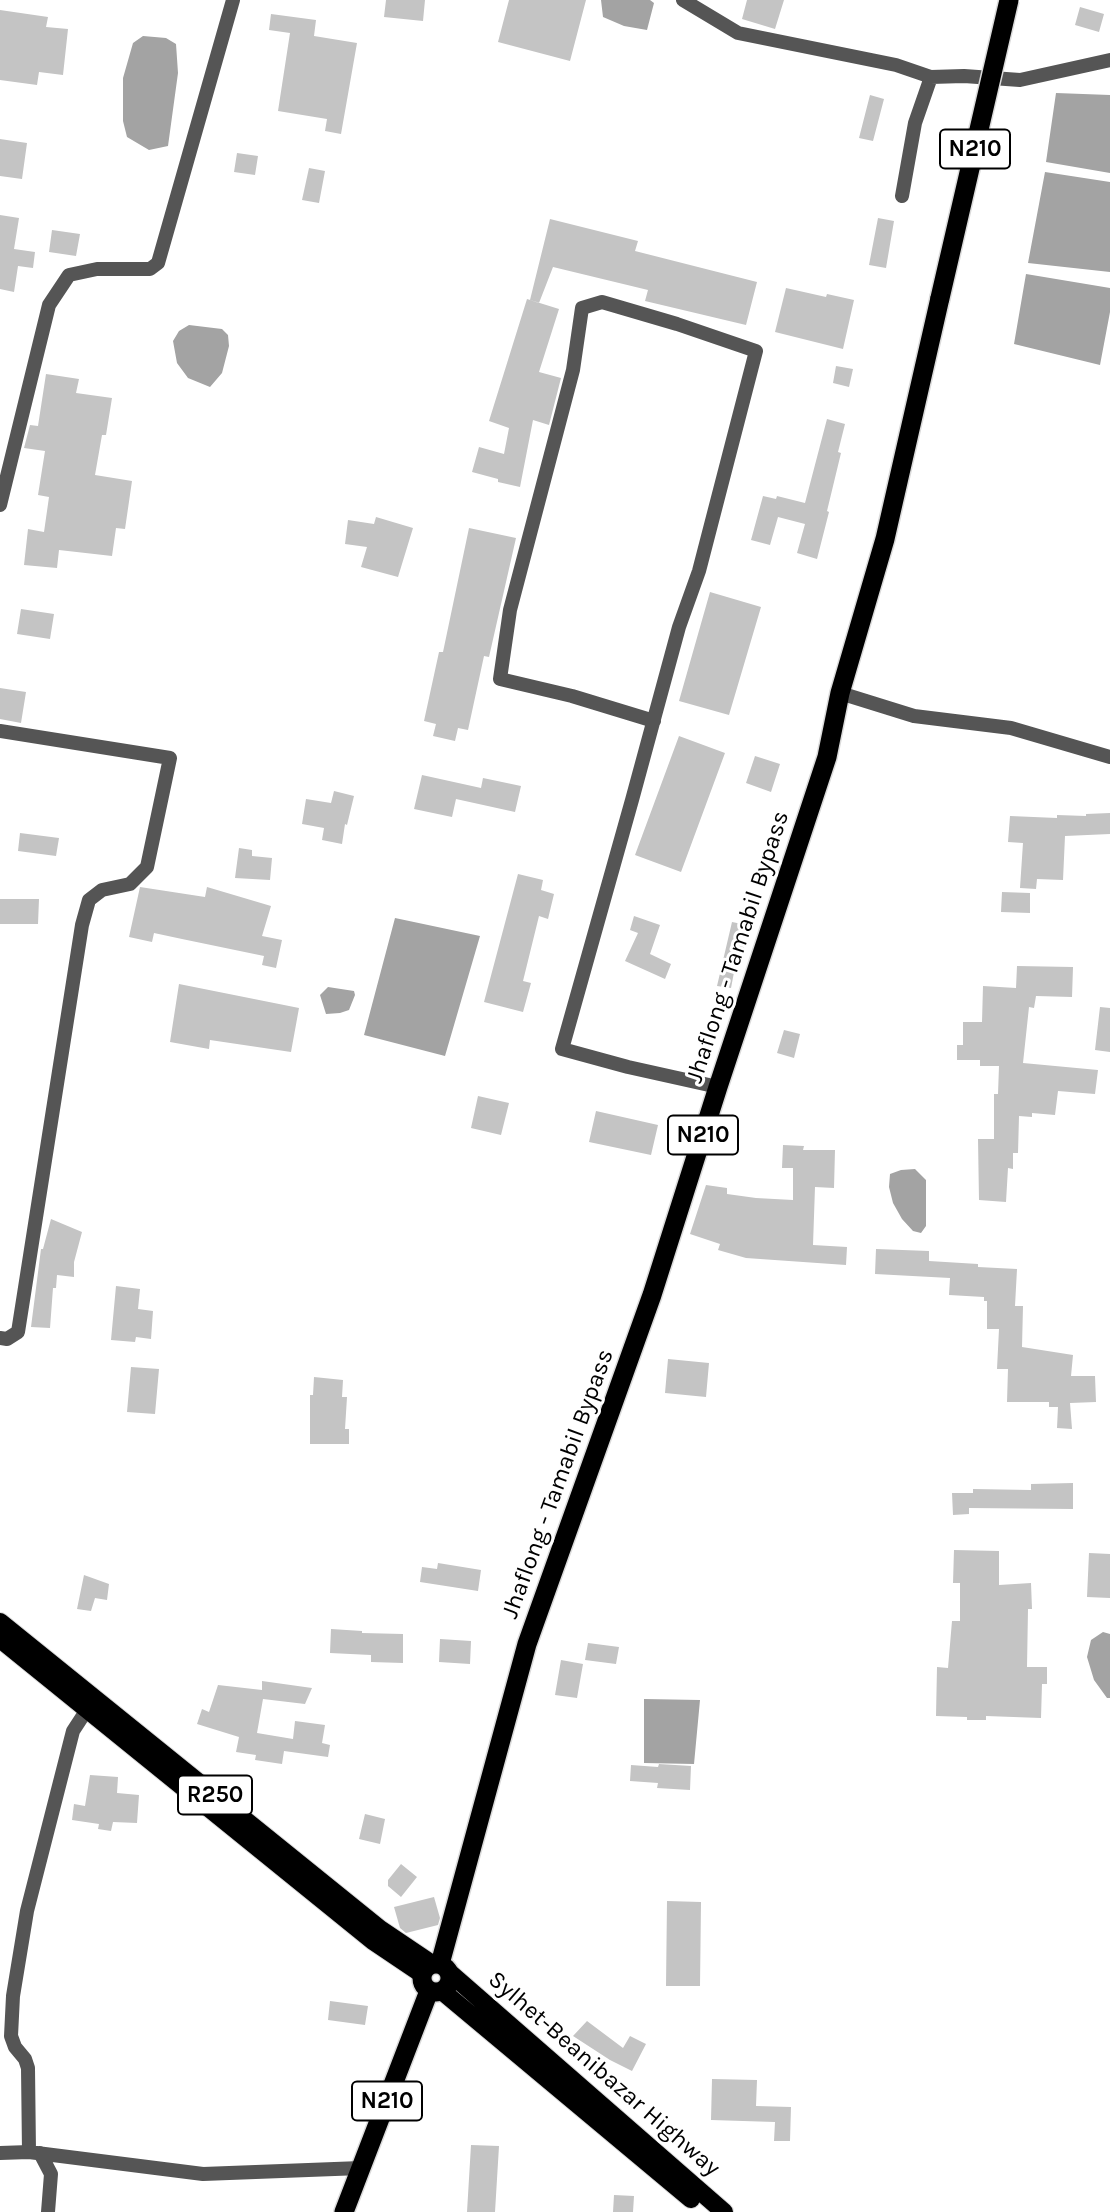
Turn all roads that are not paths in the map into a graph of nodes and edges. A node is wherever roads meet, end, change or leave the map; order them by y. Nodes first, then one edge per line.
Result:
1 (233, 0) edge
2 (683, 0) edge
3 (1009, 0) edge
4 (1110, 60) edge
5 (931, 77) junction
6 (902, 196) dead end
7 (0, 505) edge
8 (840, 693) junction
9 (654, 721) junction
10 (0, 731) edge
11 (1110, 757) edge
12 (718, 1087) junction
13 (0, 1338) edge
14 (0, 1622) edge
15 (0, 1639) edge
16 (88, 1708) junction
17 (436, 1976) junction
18 (34, 2152) junction
19 (0, 2153) edge
20 (361, 2168) junction
21 (48, 2212) edge
22 (344, 2212) edge
23 (708, 2212) edge
24 (724, 2212) edge

1 - 7 street
2 - 5 street
3 - 8 highway, Jhaflong - Tamabil Bypass / N210, bridge
4 - 5 street
5 - 6 street
8 - 11 street
8 - 12 highway, Jhaflong - Tamabil Bypass / N210
9 - 9 street
9 - 12 street
10 - 13 street
12 - 17 highway, Jhaflong - Tamabil Bypass / N210
14 - 17 main road, R250
15 - 16 main road, R250
16 - 17 main road, R250
16 - 18 street
17 - 20 highway, Jhaflong - Tamabil Bypass / N210
17 - 23 main road, Sylhet-Beanibazar Highway / R250
17 - 24 main road, Sylhet-Beanibazar Highway / R250
18 - 19 street
18 - 20 street
18 - 21 street
20 - 22 highway, Jhaflong - Tamabil Bypass / N210

